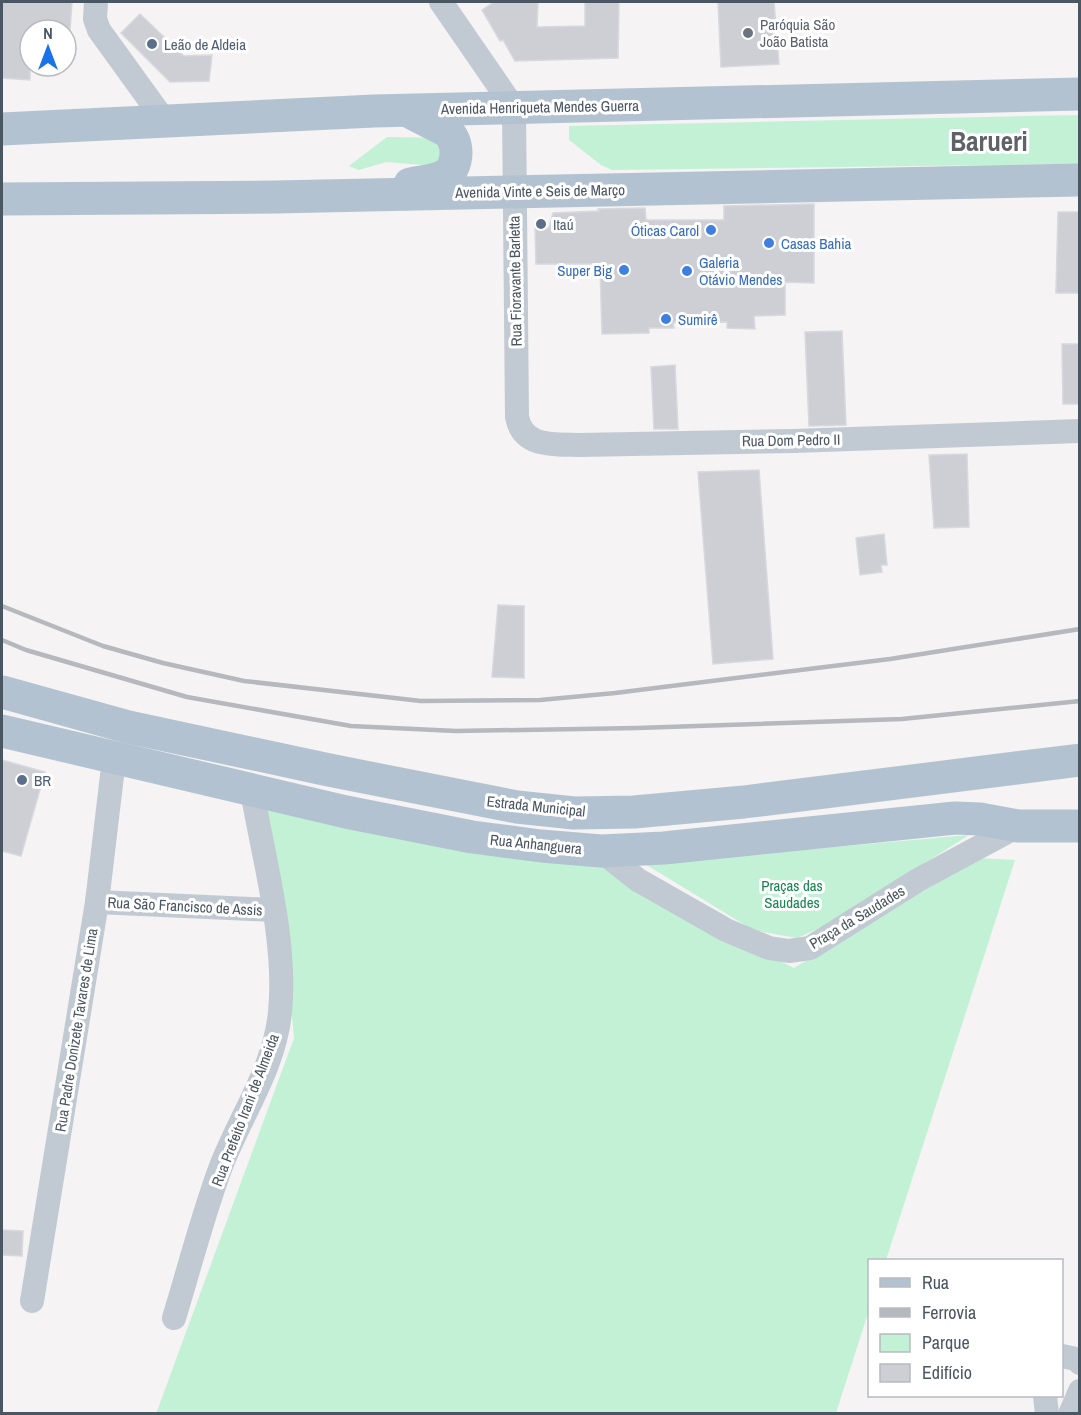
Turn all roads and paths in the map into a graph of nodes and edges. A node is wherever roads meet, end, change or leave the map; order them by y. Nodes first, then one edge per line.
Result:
1 (96, 2) edge
2 (441, 2) edge
3 (1080, 94) edge
4 (514, 108) junction
5 (407, 110) junction
6 (164, 120) junction
7 (2, 129) edge
8 (1080, 180) edge
9 (514, 191) junction
10 (370, 194) junction
11 (2, 199) edge
12 (517, 417) joint
13 (1080, 431) edge
14 (2, 692) edge
15 (2, 731) edge
16 (114, 759) junction
17 (1080, 760) edge
18 (252, 791) junction
19 (1017, 826) junction
20 (1080, 826) edge
21 (601, 851) junction
22 (97, 902) junction
23 (273, 910) junction
24 (32, 1301) dead end
25 (174, 1318) dead end
26 (1063, 1356) edge
27 (1080, 1362) edge
28 (1080, 1391) edge
29 (1045, 1397) edge
30 (1047, 1413) edge
31 (1070, 1413) edge

1 - 6 street
2 - 4 street
3 - 4 main road, Avenida Henriqueta Mendes Guerra
4 - 5 main road, Avenida Henriqueta Mendes Guerra
4 - 9 street, Rua Fioravante Barletta
5 - 6 main road, Avenida Henriqueta Mendes Guerra
5 - 10 main road
6 - 7 main road, Avenida Henriqueta Mendes Guerra
8 - 9 main road, Avenida Vinte e Seis de Março
9 - 10 main road, Avenida Vinte e Seis de Março
9 - 12 street, Rua Fioravante Barletta
10 - 11 main road, Avenida Vinte e Seis de Março
12 - 13 street, Rua Dom Pedro II
14 - 17 main road, Estrada Municipal
15 - 16 main road, Rua Anhanguera
16 - 18 main road, Rua Anhanguera
16 - 22 street, Rua Padre Donizete Tavares de Lima
18 - 21 main road, Rua Anhanguera
18 - 23 street, Rua Prefeito Irani de Almeida
19 - 20 main road, Rua Anhanguera
19 - 21 main road, Rua Anhanguera
19 - 21 street, Praça da Saudades
22 - 23 street, Rua São Francisco de Assis
22 - 24 street, Rua Padre Donizete Tavares de Lima
23 - 25 street, Rua Prefeito Irani de Almeida
26 - 27 street
28 - 31 street
29 - 30 street

